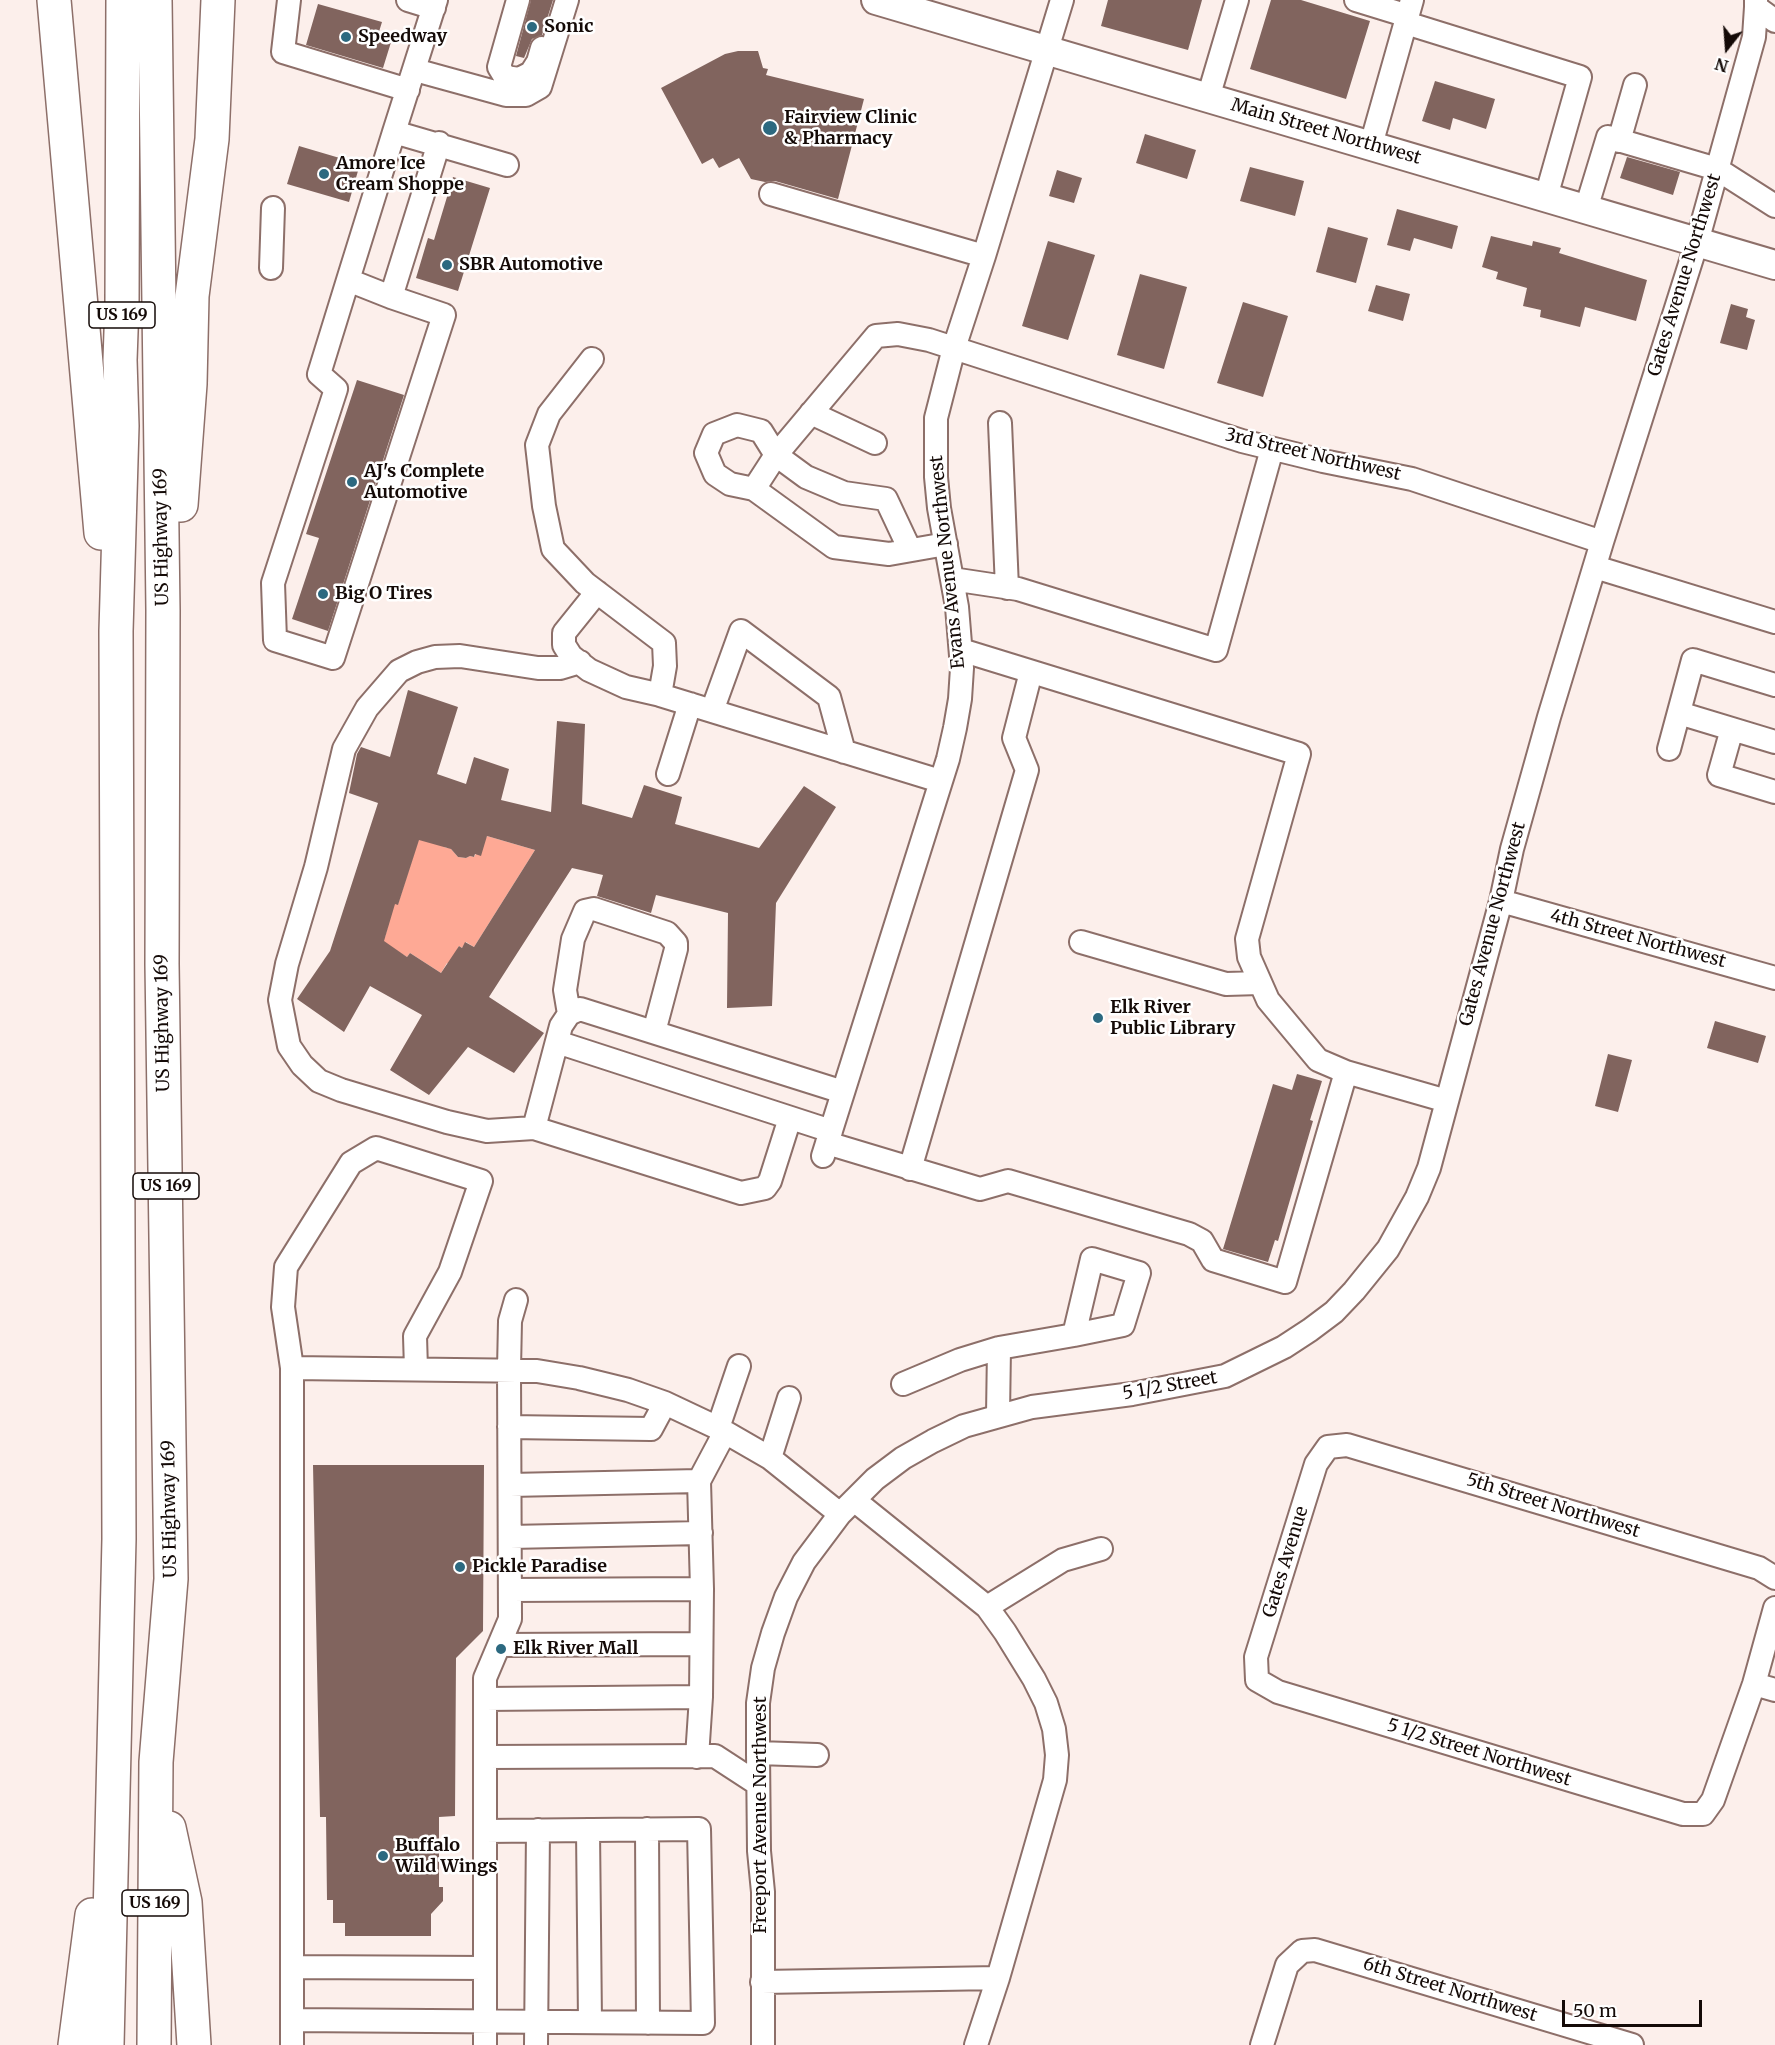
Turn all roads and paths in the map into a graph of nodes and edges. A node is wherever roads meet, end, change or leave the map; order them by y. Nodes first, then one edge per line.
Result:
1 (54, 0) edge
2 (123, 0) edge
3 (155, 0) edge
4 (218, 0) edge
5 (231, 0) edge
6 (289, 0) edge
7 (408, 0) edge
8 (518, 0) edge
9 (557, 0) edge
10 (567, 0) edge
11 (876, 0) edge
12 (1062, 0) edge
13 (1236, 0) edge
14 (1356, 0) edge
15 (1756, 3) edge
16 (435, 4) edge
17 (1408, 13) edge
18 (1775, 21) edge
19 (1047, 51) junction
20 (412, 80) junction
21 (1635, 85) dead end
22 (1208, 98) junction
23 (394, 132) junction
24 (212, 139) junction
25 (1619, 141) junction
26 (439, 143) junction
27 (1371, 145) junction
28 (507, 165) dead end
29 (1717, 169) junction
30 (771, 194) dead end
31 (1546, 197) junction
32 (1775, 206) edge
33 (273, 208) dead end
34 (1586, 209) junction
35 (1697, 242) junction
36 (984, 256) junction
37 (1775, 265) edge
38 (271, 268) dead end
39 (348, 280) junction
40 (391, 297) junction
41 (954, 348) junction
42 (592, 359) dead end
43 (811, 413) junction
44 (1000, 423) dead end
45 (875, 443) dead end
46 (1272, 449) junction
47 (776, 455) junction
48 (754, 489) junction
49 (1602, 542) junction
50 (946, 544) junction
51 (910, 550) junction
52 (1595, 567) junction
53 (952, 579) junction
54 (1007, 588) junction
55 (597, 592) junction
56 (163, 609) junction
57 (1775, 622) edge
58 (117, 631) junction
59 (960, 650) junction
60 (580, 662) junction
61 (1031, 672) junction
62 (1775, 685) edge
63 (661, 695) junction
64 (690, 704) junction
65 (712, 711) junction
66 (1679, 713) junction
67 (1732, 729) junction
68 (1775, 741) edge
69 (1669, 749) dead end
70 (844, 752) junction
71 (668, 774) dead end
72 (940, 781) junction
73 (1775, 792) edge
74 (1501, 901) junction
75 (1081, 942) dead end
76 (1775, 978) edge
77 (1260, 983) junction
78 (574, 1012) junction
79 (654, 1032) junction
80 (557, 1042) junction
81 (1346, 1072) junction
82 (843, 1092) junction
83 (1447, 1101) junction
84 (790, 1118) junction
85 (534, 1128) junction
86 (827, 1144) junction
87 (910, 1170) junction
88 (1372, 1271) joint
89 (516, 1300) dead end
90 (1074, 1335) dead end
91 (999, 1348) junction
92 (739, 1366) dead end
93 (292, 1368) junction
94 (416, 1369) junction
95 (509, 1369) junction
96 (903, 1384) dead end
97 (1112, 1396) joint
98 (789, 1398) dead end
99 (664, 1403) junction
100 (998, 1415) junction
101 (509, 1427) junction
102 (722, 1430) junction
103 (1328, 1447) joint
104 (770, 1458) junction
105 (699, 1481) junction
106 (510, 1485) junction
107 (847, 1507) junction
108 (701, 1533) junction
109 (510, 1537) junction
110 (1101, 1549) dead end
111 (1775, 1578) edge
112 (702, 1589) junction
113 (510, 1590) junction
114 (987, 1607) junction
115 (1775, 1608) edge
116 (701, 1644) junction
117 (499, 1645) junction
118 (1257, 1680) joint
119 (1764, 1687) edge
120 (701, 1697) junction
121 (485, 1699) junction
122 (758, 1753) junction
123 (817, 1755) dead end
124 (485, 1757) junction
125 (697, 1757) junction
126 (156, 1762) junction
127 (113, 1771) junction
128 (758, 1784) junction
129 (647, 1829) junction
130 (538, 1830) junction
131 (588, 1830) junction
132 (485, 1831) junction
133 (293, 1967) junction
134 (485, 1968) junction
135 (999, 1978) junction
136 (762, 1982) junction
137 (292, 2020) junction
138 (485, 2022) junction
139 (535, 2022) junction
140 (590, 2022) junction
141 (648, 2023) junction
142 (75, 2045) edge
143 (107, 2045) edge
144 (154, 2045) edge
145 (194, 2045) edge
146 (292, 2045) edge
147 (485, 2045) edge
148 (536, 2045) edge
149 (763, 2045) edge
150 (976, 2045) edge
151 (1262, 2045) edge
152 (1632, 2045) edge

1 - 58 highway
2 - 58 highway, US 169
3 - 56 highway, US Highway 169 / US 169
4 - 24 highway
5 - 24 highway
6 - 20 street
7 - 16 street
8 - 9 street
10 - 20 street
11 - 19 main road, Main Street Northwest
12 - 19 street, Evans Avenue Northwest
13 - 22 street
14 - 17 street
15 - 18 street
15 - 29 street, Gates Avenue Northwest
16 - 20 street
17 - 27 street
17 - 31 street
19 - 22 main road, Main Street Northwest
19 - 36 street, Evans Avenue Northwest
20 - 23 street
21 - 25 street
22 - 27 main road, Main Street Northwest
23 - 26 street
23 - 39 street
24 - 56 highway
25 - 29 street
25 - 34 street
26 - 28 street
26 - 40 street
27 - 31 main road, Main Street Northwest
29 - 32 street
29 - 35 street, Gates Avenue Northwest
30 - 36 street
31 - 34 main road, Main Street Northwest
33 - 38 street
34 - 35 main road, Main Street Northwest
35 - 37 main road, Main Street Northwest
35 - 49 street, Gates Avenue Northwest
36 - 41 street, Evans Avenue Northwest
39 - 40 street
39 - 40 street
41 - 43 street, 3rd Street Northwest
41 - 46 street, 3rd Street Northwest
41 - 50 street, Evans Avenue Northwest
42 - 55 street
43 - 45 street
43 - 47 street, 3rd Street Northwest
44 - 54 street
46 - 49 street, 3rd Street Northwest
46 - 54 street
47 - 48 street
47 - 48 street
47 - 51 street
48 - 51 street
49 - 52 street
50 - 51 street
50 - 53 street, Evans Avenue Northwest
52 - 57 street
52 - 74 street, Gates Avenue Northwest
53 - 54 street
53 - 59 street, Evans Avenue Northwest
55 - 60 street
55 - 63 street
56 - 126 highway, US Highway 169 / US 169
58 - 127 highway, US 169
59 - 61 street
59 - 72 street, Evans Avenue Northwest
60 - 63 street
60 - 85 street
61 - 77 street
61 - 87 street
62 - 66 street
63 - 64 street
64 - 65 street
64 - 71 street
65 - 70 street
65 - 70 street
66 - 67 street
66 - 69 street
67 - 68 street
67 - 73 street
70 - 72 street
72 - 82 street, Evans Avenue Northwest
74 - 76 street, 4th Street Northwest
74 - 83 street, Gates Avenue Northwest
75 - 77 street
77 - 81 street
78 - 79 street
78 - 79 street
78 - 80 street
79 - 82 street
80 - 84 street
80 - 85 street
81 - 83 street
81 - 87 street
82 - 86 street, Evans Avenue Northwest
83 - 88 street, Gates Avenue Northwest
84 - 85 street
84 - 86 street
86 - 87 street
88 - 97 street, 5 1/2 Street
89 - 95 street
90 - 91 street
91 - 96 street
91 - 100 street
92 - 102 street
93 - 94 street
93 - 94 street
93 - 133 street
94 - 95 street
95 - 99 street
95 - 101 street
97 - 100 street, Freeport Avenue Northwest
98 - 104 street
99 - 101 street
99 - 102 street
100 - 107 street, Freeport Avenue Northwest
101 - 106 street
102 - 104 street
102 - 105 street
103 - 111 street, 5th Street Northwest
103 - 118 street, Gates Avenue
104 - 107 street
105 - 106 street
105 - 108 street
106 - 109 street
107 - 114 street
107 - 122 street, Freeport Avenue Northwest
108 - 109 street
108 - 112 street
109 - 113 street
110 - 114 street
112 - 113 street
112 - 116 street
113 - 117 street
114 - 135 street
115 - 119 street
116 - 117 street
116 - 120 street
117 - 121 street
118 - 119 street, 5 1/2 Street Northwest
120 - 121 street
120 - 125 street
121 - 124 street
122 - 123 street
122 - 128 street, Freeport Avenue Northwest
124 - 125 street
124 - 132 street
125 - 128 street
126 - 144 highway, US Highway 169 / US 169
126 - 145 highway
127 - 142 highway
127 - 143 highway, US 169
128 - 136 street, Freeport Avenue Northwest
129 - 131 street
129 - 141 street
129 - 141 street
130 - 131 street
130 - 132 street
130 - 139 street
131 - 140 street
132 - 134 street
133 - 134 street
133 - 137 street
134 - 138 street
135 - 136 street
135 - 150 street
136 - 149 street, Freeport Avenue Northwest
137 - 138 street
137 - 146 street
138 - 139 street
138 - 147 street
139 - 140 street
139 - 148 street
140 - 141 street
151 - 152 street, 6th Street Northwest

